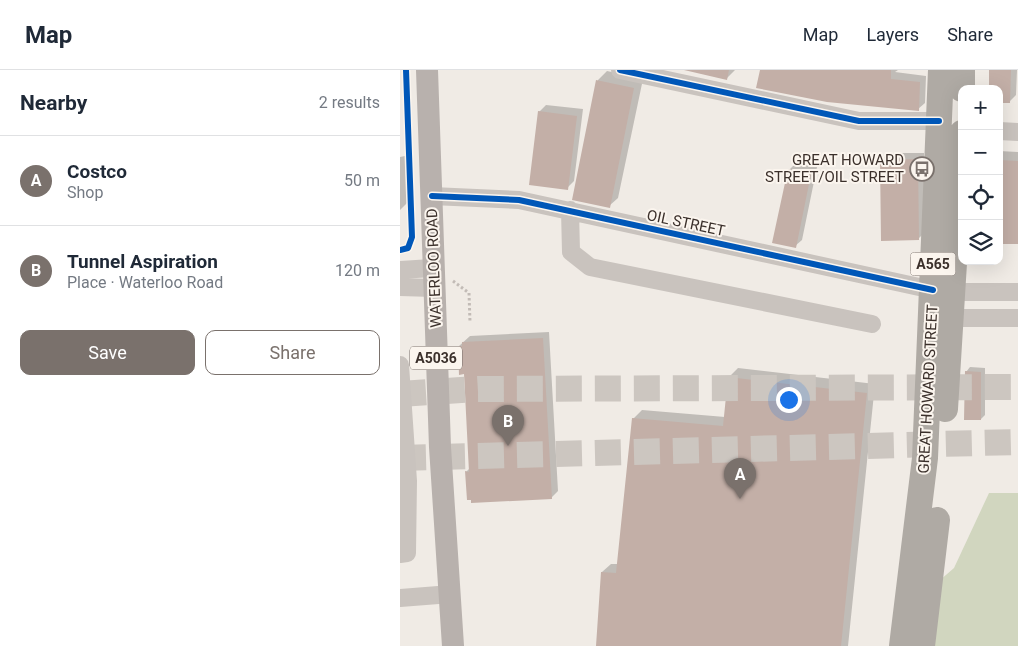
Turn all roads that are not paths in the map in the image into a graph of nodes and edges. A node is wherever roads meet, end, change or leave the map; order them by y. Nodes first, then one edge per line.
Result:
1 (427, 70) edge
2 (620, 70) edge
3 (941, 70) edge
4 (962, 70) edge
5 (962, 85) edge
6 (950, 127) edge
7 (1003, 131) edge
8 (1018, 132) edge
9 (432, 196) junction
10 (570, 210) junction
11 (400, 270) edge
12 (433, 278) junction
13 (400, 287) edge
14 (943, 291) junction
15 (1018, 292) edge
16 (951, 318) junction
17 (1018, 318) edge
18 (872, 324) dead end
19 (400, 365) edge
20 (930, 497) junction
21 (400, 554) edge
22 (923, 563) junction
23 (451, 594) junction
24 (400, 598) edge
25 (453, 646) edge
26 (902, 646) edge
27 (922, 646) edge

1 - 9 main road, WATERLOO ROAD / A5036
2 - 6 street
3 - 6 highway, GREAT HOWARD STREET / A565
4 - 5 highway
6 - 14 highway, GREAT HOWARD STREET / A565
7 - 8 street
9 - 10 street, OIL STREET
9 - 12 main road, WATERLOO ROAD / A5036
10 - 14 street, OIL STREET
10 - 18 street
11 - 12 street
12 - 13 street
12 - 23 main road, WATERLOO ROAD / A5036
14 - 15 street, OIL STREET
14 - 16 highway, GREAT HOWARD STREET / A565
14 - 20 highway, GREAT HOWARD STREET / A565
16 - 17 street
16 - 20 highway, GREAT HOWARD STREET / A565
19 - 21 street
20 - 22 highway, GREAT HOWARD STREET / A565
22 - 26 highway, GREAT HOWARD STREET / A565
22 - 27 highway, GREAT HOWARD STREET / A565
23 - 24 street
23 - 25 main road, WATERLOO ROAD / A5036

